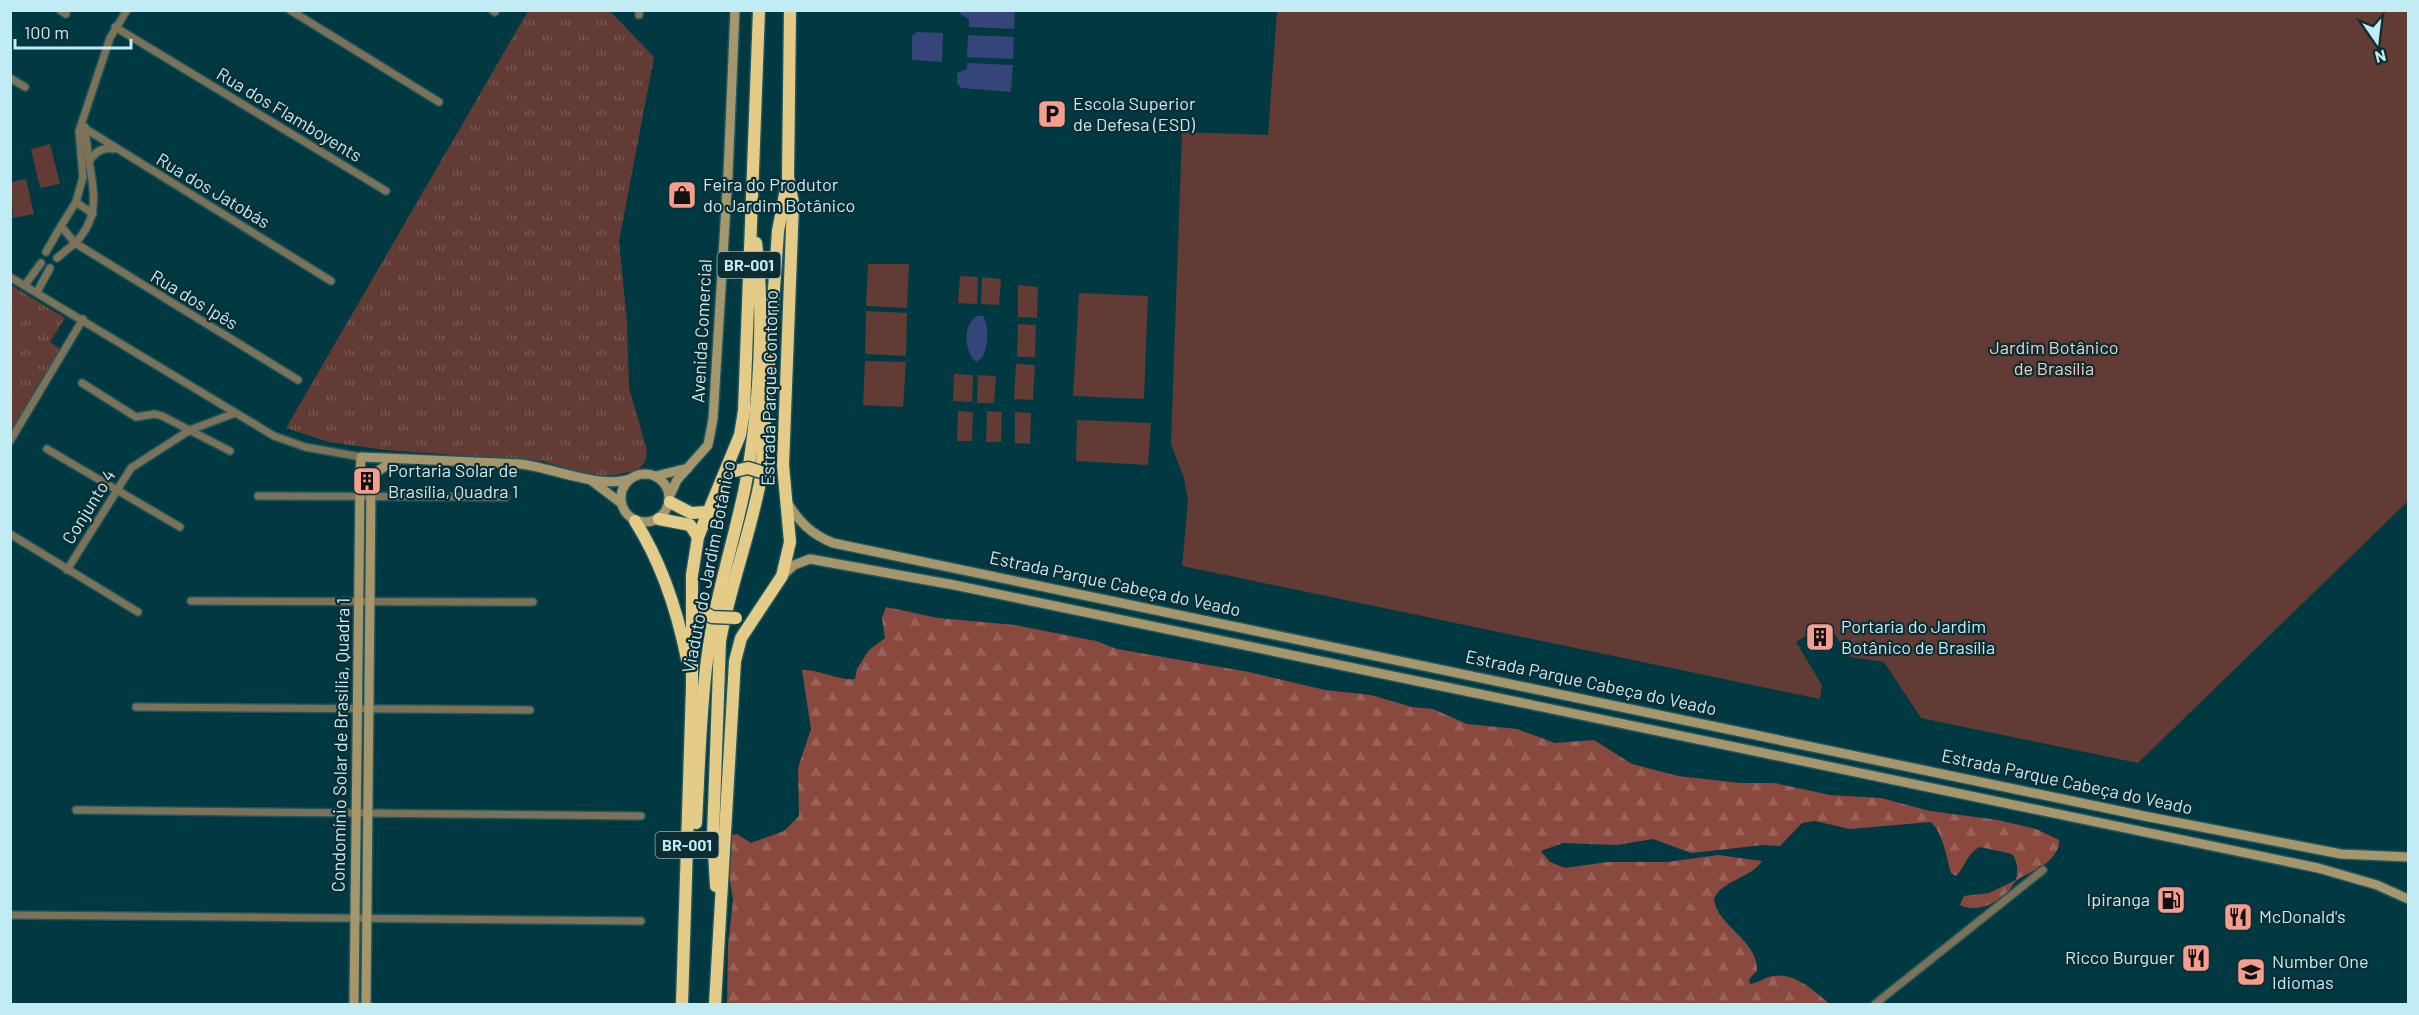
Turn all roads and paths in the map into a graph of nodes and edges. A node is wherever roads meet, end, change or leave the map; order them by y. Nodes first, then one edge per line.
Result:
1 (128, 10) edge
2 (290, 10) edge
3 (735, 10) edge
4 (759, 10) edge
5 (790, 10) edge
6 (115, 27) junction
7 (10, 78) edge
8 (25, 87) dead end
9 (439, 102) dead end
10 (83, 128) junction
11 (112, 148) junction
12 (89, 162) junction
13 (788, 177) junction
14 (386, 191) dead end
15 (76, 202) junction
16 (751, 206) junction
17 (93, 214) junction
18 (61, 226) junction
19 (75, 243) junction
20 (46, 252) dead end
21 (57, 258) dead end
22 (10, 277) edge
23 (331, 281) dead end
24 (25, 285) junction
25 (37, 292) junction
26 (83, 319) junction
27 (298, 380) dead end
28 (82, 383) dead end
29 (235, 413) junction
30 (190, 430) junction
31 (10, 441) edge
32 (47, 449) dead end
33 (230, 451) dead end
34 (361, 457) junction
35 (394, 460) junction
36 (690, 467) junction
37 (656, 476) junction
38 (360, 478) junction
39 (371, 479) junction
40 (630, 479) junction
41 (590, 480) junction
42 (717, 486) junction
43 (116, 491) junction
44 (258, 496) dead end
45 (360, 496) junction
46 (371, 496) junction
47 (506, 497) dead end
48 (670, 498) junction
49 (786, 500) junction
50 (621, 503) junction
51 (707, 512) junction
52 (659, 519) junction
53 (635, 521) junction
54 (180, 527) dead end
55 (10, 534) edge
56 (698, 537) junction
57 (67, 570) junction
58 (782, 576) junction
59 (693, 598) junction
60 (191, 601) dead end
61 (359, 602) junction
62 (370, 602) junction
63 (533, 602) dead end
64 (758, 610) junction
65 (138, 612) dead end
66 (1216, 621) junction
67 (1233, 625) junction
68 (1213, 638) junction
69 (1230, 642) junction
70 (691, 685) junction
71 (136, 707) dead end
72 (357, 708) junction
73 (369, 708) junction
74 (530, 710) dead end
75 (76, 810) dead end
76 (356, 813) junction
77 (368, 813) junction
78 (640, 816) dead end
79 (2409, 857) edge
80 (2043, 870) dead end
81 (2409, 899) edge
82 (12, 915) dead end
83 (355, 918) junction
84 (366, 919) junction
85 (641, 921) dead end
86 (719, 925) junction
87 (684, 936) junction
88 (354, 1005) edge
89 (366, 1005) edge
90 (682, 1005) edge
91 (715, 1005) edge
92 (1875, 1005) edge

1 - 6 street
2 - 9 street
3 - 36 main road, Avenida Comercial
4 - 16 highway, Estrada Parque Contorno / BR-001
5 - 13 highway, Estrada Parque Contorno / BR-001
6 - 10 street
6 - 14 street, Rua dos Flamboyents
7 - 8 street
10 - 11 street, Rua dos Jatobás
10 - 12 street
10 - 15 street
11 - 12 street
11 - 23 street, Rua dos Jatobás
12 - 17 street
13 - 49 highway, Estrada Parque Contorno / BR-001
13 - 86 highway, Viaduto do Jardim Botânico
15 - 17 street
15 - 18 street
16 - 42 highway, Estrada Parque Contorno / BR-001
16 - 87 highway, Viaduto do Jardim Botânico
17 - 19 street
18 - 19 street, Rua dos Ipês
18 - 20 street
19 - 21 street
19 - 27 street, Rua dos Ipês
22 - 24 street
24 - 25 street
24 - 25 street
25 - 26 street
26 - 29 street
26 - 31 street
28 - 30 street
29 - 30 street, Conjunto 4
29 - 34 street
30 - 33 street
30 - 43 street, Conjunto 4
32 - 43 street
34 - 35 main road
34 - 38 main road, Condomínio Solar de Brasilia, Quadra 1
35 - 39 main road
35 - 41 main road
36 - 37 main road
36 - 48 main road, Avenida Comercial
37 - 40 main road
37 - 48 main road
38 - 39 main road
38 - 45 main road, Condomínio Solar de Brasilia, Quadra 1
39 - 46 main road, Condomínio Solar de Brasilia, Quadra 1
40 - 41 main road
40 - 50 main road
41 - 50 main road
42 - 49 highway, bridge
42 - 51 highway, Estrada Parque Contorno / BR-001
43 - 54 street
43 - 57 street, Conjunto 4
44 - 45 street
45 - 46 street
45 - 61 main road, Condomínio Solar de Brasilia, Quadra 1
46 - 47 street
46 - 62 main road, Condomínio Solar de Brasilia, Quadra 1
48 - 51 highway
48 - 52 main road
49 - 58 highway, Estrada Parque Contorno / BR-001
49 - 66 main road, Estrada Parque Cabeça do Veado
50 - 53 main road
51 - 56 highway, Estrada Parque Contorno / BR-001
52 - 53 main road
52 - 56 highway
53 - 70 highway
55 - 57 street
56 - 59 highway, Estrada Parque Contorno / BR-001
57 - 65 street
58 - 64 highway, Estrada Parque Contorno / BR-001
58 - 68 main road, Estrada Parque Cabeça do Veado
59 - 64 highway, bridge
59 - 70 highway, Estrada Parque Contorno / BR-001
60 - 61 street
61 - 62 street
61 - 72 main road, Condomínio Solar de Brasilia, Quadra 1
62 - 63 street
62 - 73 main road, Condomínio Solar de Brasilia, Quadra 1
64 - 86 highway, Estrada Parque Contorno / BR-001
66 - 67 main road, Estrada Parque Cabeça do Veado
66 - 68 main road
67 - 69 main road
67 - 79 main road, Estrada Parque Cabeça do Veado
68 - 69 main road, Estrada Parque Cabeça do Veado
69 - 81 main road, Estrada Parque Cabeça do Veado
70 - 87 highway, Estrada Parque Contorno / BR-001
71 - 72 street
72 - 73 street
72 - 76 main road, Condomínio Solar de Brasilia, Quadra 1
73 - 74 street
73 - 77 main road, Condomínio Solar de Brasilia, Quadra 1
75 - 76 street
76 - 77 street
76 - 83 main road, Condomínio Solar de Brasilia, Quadra 1
77 - 78 street
77 - 84 main road, Condomínio Solar de Brasilia, Quadra 1
80 - 92 street
82 - 83 street
83 - 84 street
83 - 88 main road, Condomínio Solar de Brasilia, Quadra 1
84 - 85 street
84 - 89 main road, Condomínio Solar de Brasilia, Quadra 1
86 - 91 highway, Estrada Parque Contorno / BR-001
87 - 90 highway, Estrada Parque Contorno / BR-001

